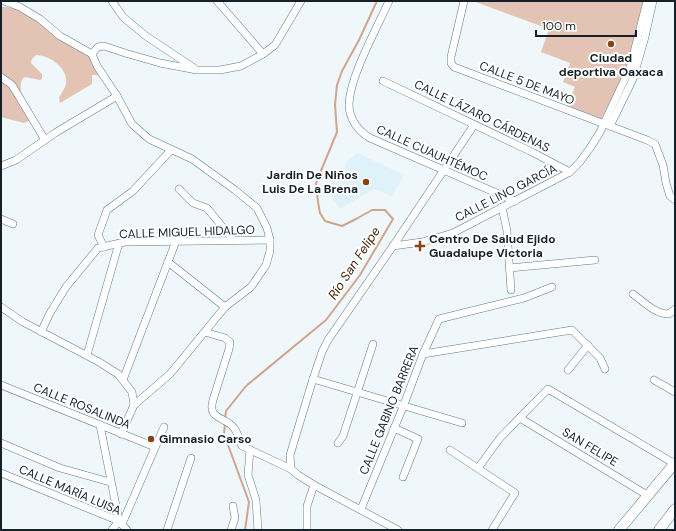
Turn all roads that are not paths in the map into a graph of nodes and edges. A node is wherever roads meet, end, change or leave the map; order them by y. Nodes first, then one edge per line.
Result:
1 (4, 1) edge
2 (112, 1) edge
3 (217, 1) edge
4 (301, 1) edge
5 (389, 1) edge
6 (464, 1) edge
7 (646, 1) edge
8 (653, 1) edge
9 (92, 54) junction
10 (263, 54) junction
11 (197, 70) junction
12 (1, 77) edge
13 (383, 82) dead end
14 (117, 96) junction
15 (607, 124) junction
16 (474, 125) junction
17 (45, 140) junction
18 (171, 150) junction
19 (1, 166) edge
20 (443, 170) junction
21 (570, 172) junction
22 (179, 189) dead end
23 (675, 200) edge
24 (515, 201) junction
25 (502, 207) junction
26 (1, 219) edge
27 (13, 224) dead end
28 (270, 240) junction
29 (176, 241) junction
30 (234, 241) junction
31 (119, 243) junction
32 (394, 246) junction
33 (104, 247) junction
34 (595, 260) dead end
35 (168, 262) junction
36 (509, 268) junction
37 (552, 288) dead end
38 (512, 290) dead end
39 (633, 294) dead end
40 (1, 307) edge
41 (225, 307) junction
42 (675, 308) edge
43 (41, 332) junction
44 (205, 332) junction
45 (373, 344) dead end
46 (588, 345) junction
47 (423, 354) junction
48 (87, 355) junction
49 (605, 369) dead end
50 (568, 370) dead end
51 (313, 379) junction
52 (123, 380) junction
53 (654, 380) dead end
54 (1, 385) edge
55 (358, 392) junction
56 (675, 392) edge
57 (134, 405) junction
58 (404, 406) junction
59 (520, 418) junction
60 (462, 423) dead end
61 (100, 425) junction
62 (164, 427) dead end
63 (394, 428) junction
64 (121, 434) junction
65 (1, 443) edge
66 (338, 443) dead end
67 (155, 446) junction
68 (250, 450) junction
69 (450, 450) dead end
70 (191, 458) dead end
71 (675, 464) edge
72 (478, 468) junction
73 (291, 469) junction
74 (1, 473) edge
75 (404, 477) dead end
76 (110, 482) junction
77 (314, 485) junction
78 (647, 495) junction
79 (233, 506) dead end
80 (361, 509) junction
81 (675, 509) edge
82 (120, 523) junction
83 (112, 530) edge
84 (128, 530) edge
85 (167, 530) edge
86 (231, 530) edge
87 (258, 530) edge
88 (307, 530) edge
89 (398, 530) edge
90 (492, 530) edge
91 (619, 530) edge
92 (658, 530) edge

1 - 9 street
2 - 11 street
3 - 10 street
4 - 10 street
5 - 20 street, CALLE CUAUHTÉMOC
6 - 15 street, CALLE 5 DE MAYO
7 - 15 street
8 - 15 street
9 - 11 street
9 - 14 street
10 - 11 street
12 - 17 street
13 - 16 street, CALLE LÁZARO CÁRDENAS
14 - 17 street
14 - 18 street
15 - 21 street, CALLE LINO GARCÍA
15 - 23 street, CALLE 5 DE MAYO
16 - 20 street
16 - 21 street, CALLE LÁZARO CÁRDENAS
17 - 19 street
18 - 28 street
18 - 33 street, CALLE MIGUEL HIDALGO
20 - 24 street, CALLE CUAUHTÉMOC
20 - 32 street
21 - 24 street, CALLE LINO GARCÍA
22 - 30 street
24 - 25 street, CALLE LINO GARCÍA
25 - 32 street, CALLE LINO GARCÍA
25 - 36 street
26 - 27 street
28 - 30 street, CALLE MIGUEL HIDALGO
28 - 41 street
29 - 30 street, CALLE MIGUEL HIDALGO
29 - 31 street, CALLE MIGUEL HIDALGO
29 - 35 street
31 - 33 street, CALLE MIGUEL HIDALGO
31 - 48 street
32 - 51 street
33 - 43 street, CALLE MIGUEL HIDALGO
34 - 36 street
35 - 41 street
35 - 52 street
36 - 38 street
37 - 47 street, CALLE GABINO BARRERA
39 - 42 street
40 - 43 street
41 - 44 street
43 - 48 street
44 - 57 street
44 - 68 street
45 - 55 street
46 - 47 street
46 - 49 street
46 - 50 street
47 - 58 street, CALLE GABINO BARRERA
48 - 52 street
51 - 55 street
51 - 73 street
52 - 57 street
53 - 56 street
54 - 61 street, CALLE ROSALINDA
55 - 58 street
55 - 66 street
57 - 64 street
58 - 60 street
58 - 63 street, CALLE GABINO BARRERA
59 - 71 street
59 - 72 street
59 - 78 street, SAN FELIPE
61 - 64 street, CALLE ROSALINDA
61 - 76 street
62 - 67 street
63 - 75 street
63 - 80 street, CALLE GABINO BARRERA
64 - 67 street, CALLE ROSALINDA
65 - 76 street
67 - 82 street
68 - 73 street
68 - 87 street
69 - 72 street
70 - 85 street
71 - 78 street
72 - 90 street
73 - 77 street
74 - 82 street, CALLE MARÍA LUISA
76 - 82 street
77 - 80 street
77 - 88 street
78 - 91 street
79 - 86 street
80 - 89 street
81 - 92 street
82 - 83 street
82 - 84 street, CALLE MARÍA LUISA

